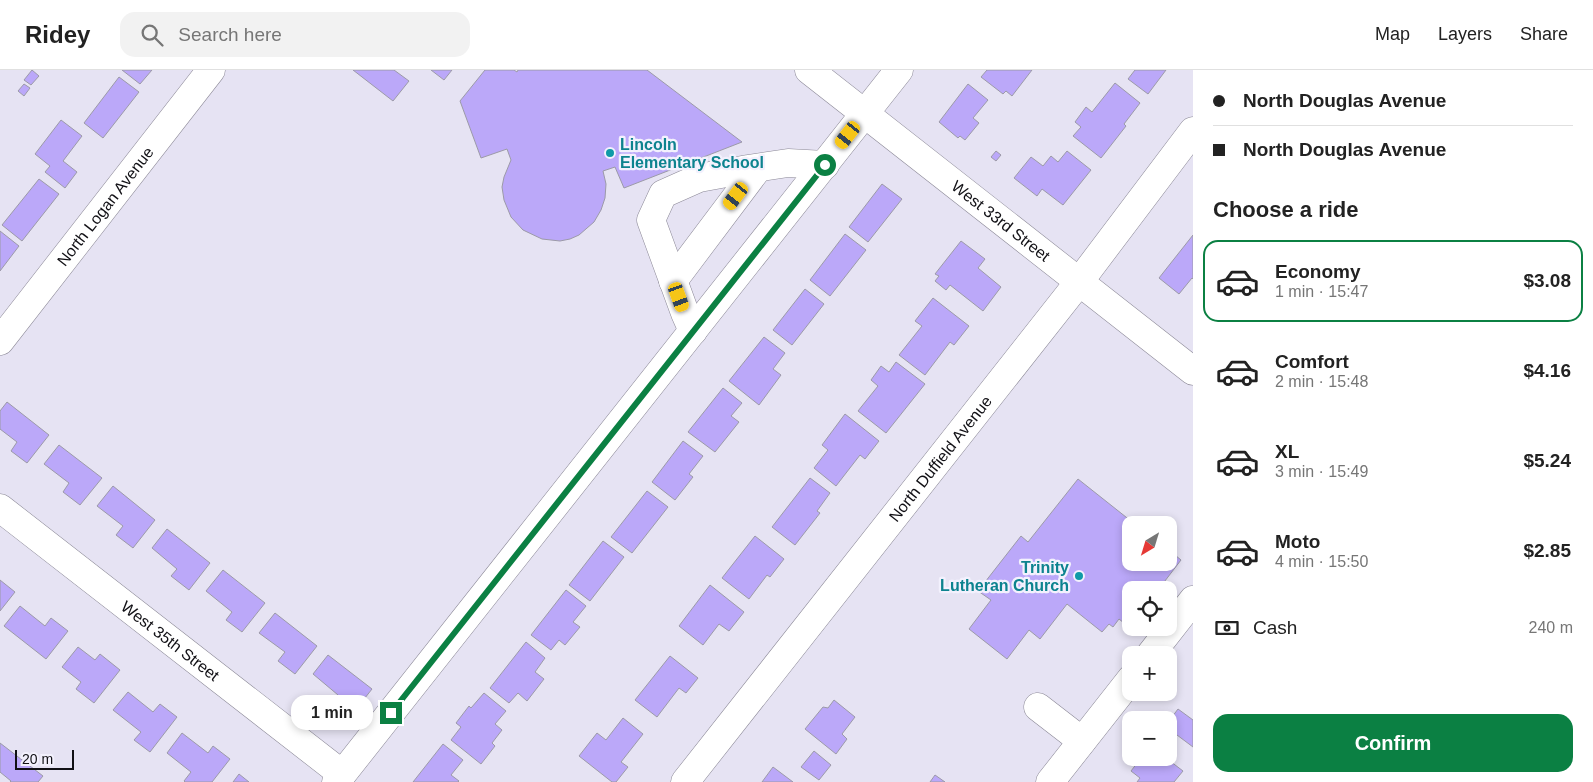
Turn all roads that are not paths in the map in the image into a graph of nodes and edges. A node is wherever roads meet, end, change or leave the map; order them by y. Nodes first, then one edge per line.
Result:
1 (211, 70) edge
2 (808, 70) edge
3 (899, 70) edge
4 (865, 114) junction
5 (1193, 131) edge
6 (825, 165) junction
7 (758, 168) junction
8 (673, 281) junction
9 (1079, 282) junction
10 (693, 331) junction
11 (0, 341) edge
12 (1193, 371) edge
13 (0, 508) edge
14 (1193, 600) edge
15 (1157, 646) edge
16 (1122, 690) edge
17 (1038, 707) dead end
18 (1082, 741) junction
19 (339, 778) edge
20 (685, 782) edge
21 (1050, 782) edge

1 - 11 street, North Logan Avenue
2 - 4 street, West 33rd Street
3 - 4 street
4 - 6 street
4 - 9 street, West 33rd Street
5 - 9 street, North Duffield Avenue
6 - 7 street
6 - 10 street
7 - 8 street
7 - 8 street
8 - 10 street
9 - 12 street, West 33rd Street
9 - 20 street, North Duffield Avenue
10 - 19 street
13 - 19 street, West 35th Street
14 - 15 street
16 - 18 street
17 - 18 street
18 - 21 street

